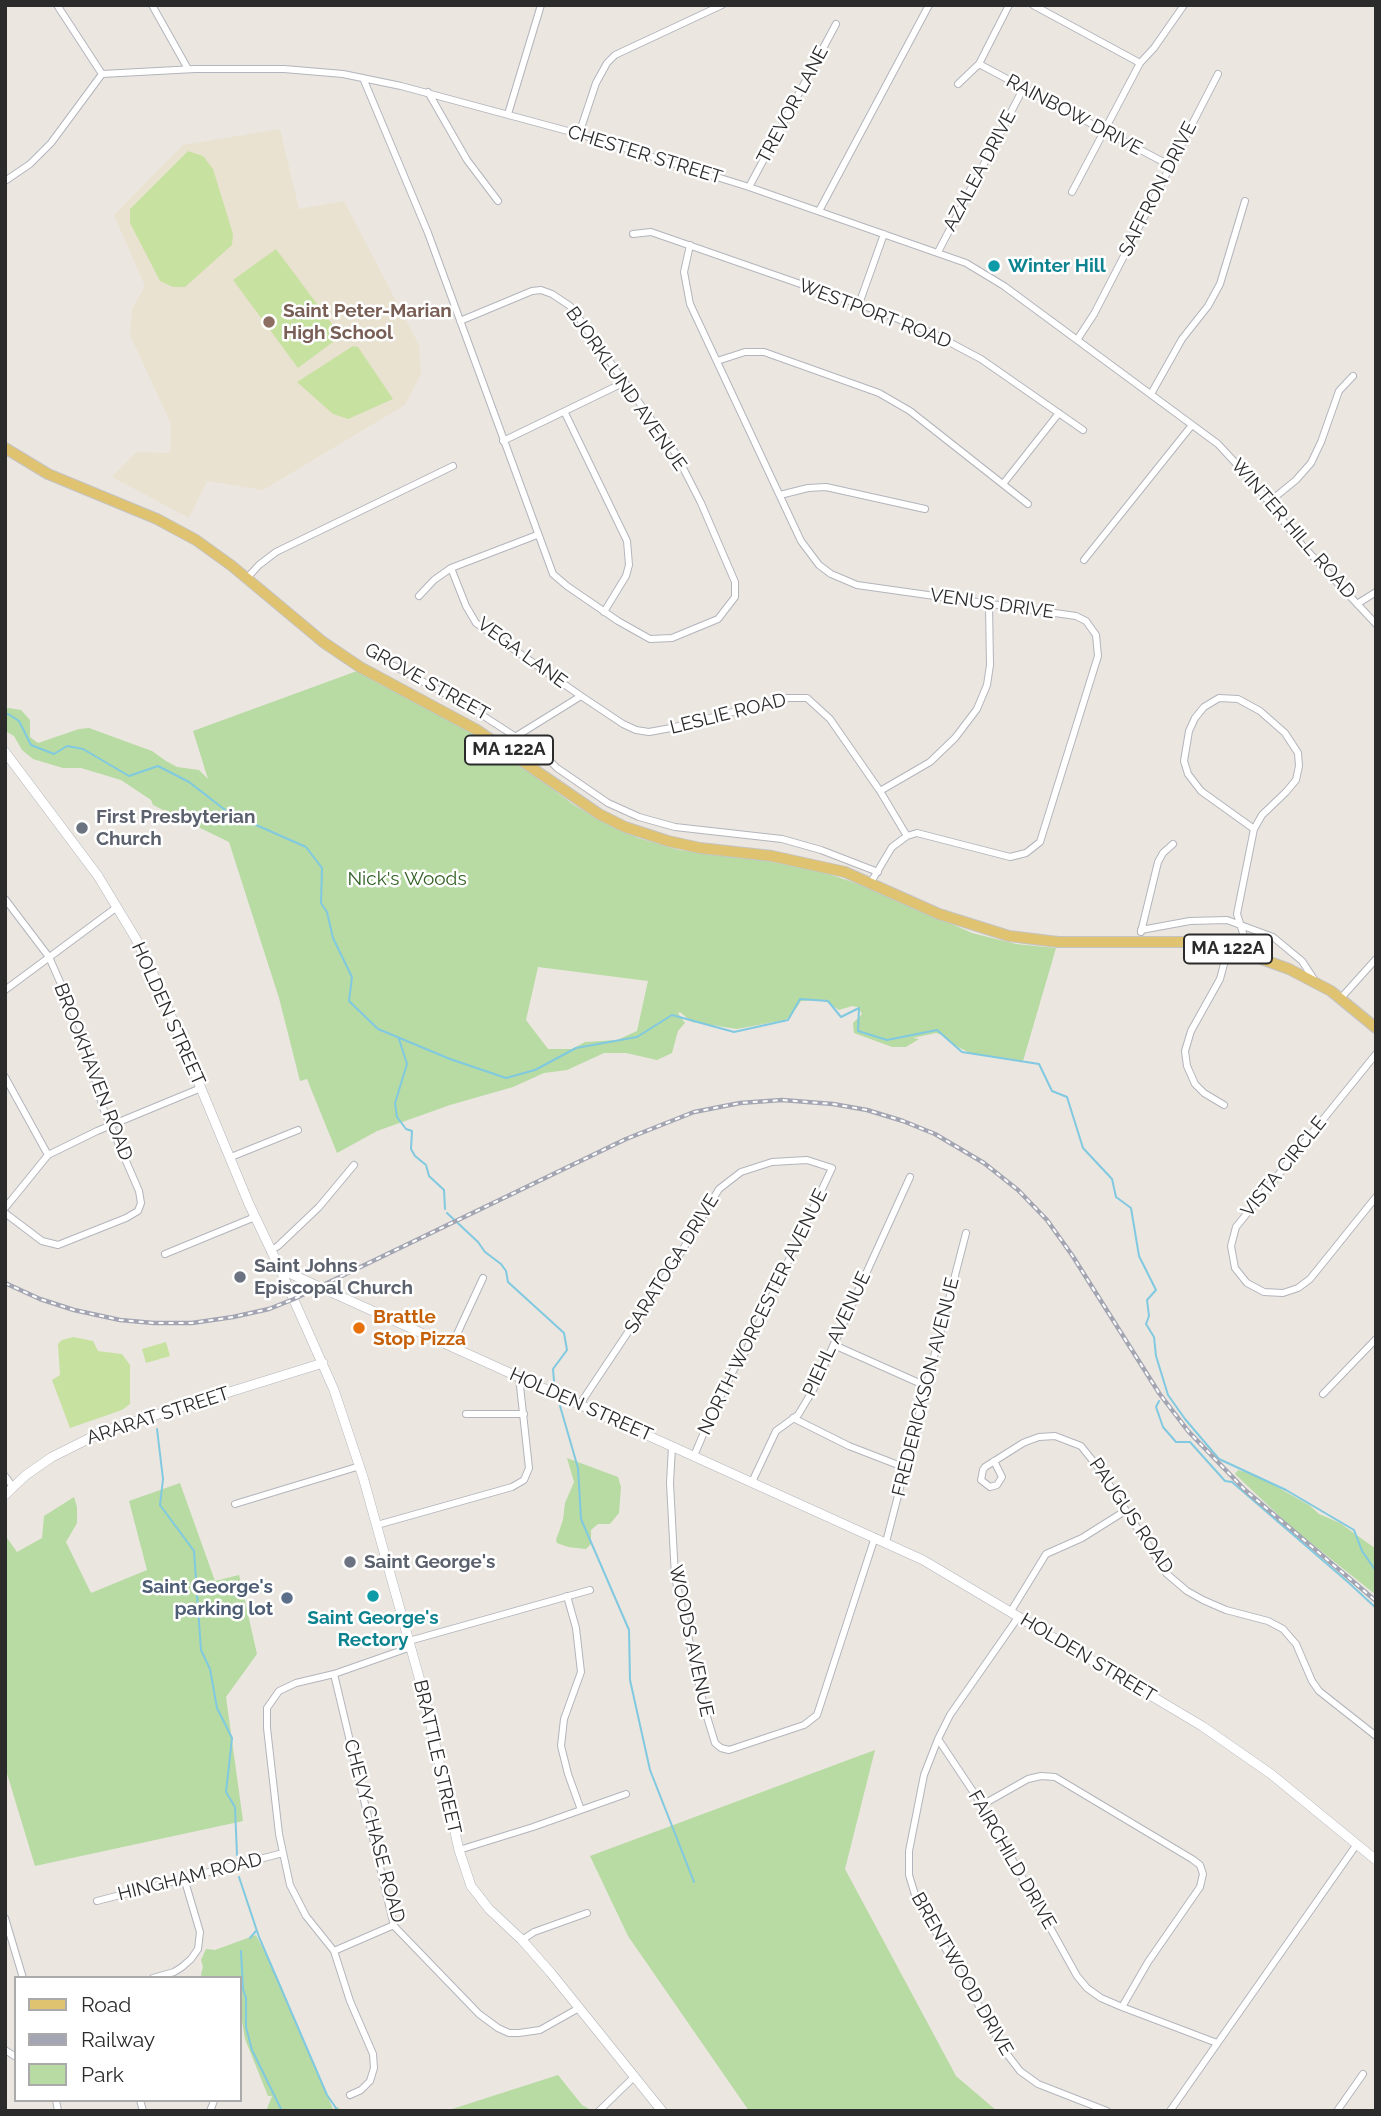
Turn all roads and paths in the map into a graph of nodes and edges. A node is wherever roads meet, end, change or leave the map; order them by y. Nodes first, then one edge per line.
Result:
1 (57, 5) edge
2 (152, 5) edge
3 (541, 5) edge
4 (722, 5) edge
5 (929, 5) edge
6 (1009, 5) edge
7 (1033, 5) edge
8 (1184, 5) edge
9 (836, 24) dead end
10 (1140, 63) junction
11 (979, 64) junction
12 (188, 69) junction
13 (102, 74) junction
14 (1218, 74) dead end
15 (363, 78) junction
16 (958, 84) dead end
17 (1023, 89) junction
18 (428, 92) junction
19 (508, 114) junction
20 (1103, 130) junction
21 (579, 134) junction
22 (1169, 165) junction
23 (5, 181) edge
24 (749, 187) junction
25 (1072, 192) dead end
26 (498, 201) dead end
27 (1245, 201) dead end
28 (819, 211) junction
29 (633, 234) dead end
30 (884, 234) junction
31 (690, 245) junction
32 (938, 252) junction
33 (859, 304) junction
34 (460, 321) junction
35 (1077, 340) junction
36 (717, 361) junction
37 (1353, 376) dead end
38 (625, 382) junction
39 (1150, 394) junction
40 (565, 412) junction
41 (1059, 413) junction
42 (1192, 425) junction
43 (1083, 429) dead end
44 (1208, 437) joint
45 (503, 441) junction
46 (5, 448) edge
47 (453, 466) dead end
48 (1003, 484) junction
49 (780, 495) junction
50 (1269, 502) junction
51 (1028, 504) dead end
52 (925, 509) dead end
53 (537, 535) junction
54 (1084, 560) dead end
55 (451, 568) junction
56 (247, 578) junction
57 (1376, 592) edge
58 (419, 596) dead end
59 (1357, 604) junction
60 (989, 605) junction
61 (604, 612) junction
62 (1376, 624) edge
63 (394, 666) dead end
64 (581, 696) junction
65 (516, 737) junction
66 (502, 746) junction
67 (5, 752) edge
68 (880, 791) junction
69 (1254, 829) junction
70 (907, 836) junction
71 (1173, 844) dead end
72 (878, 872) junction
73 (871, 882) junction
74 (5, 899) edge
75 (117, 907) junction
76 (1239, 924) junction
77 (1140, 936) junction
78 (1228, 949) junction
79 (1242, 952) junction
80 (49, 957) junction
81 (1376, 959) edge
82 (1315, 982) junction
83 (5, 990) edge
84 (1341, 998) junction
85 (1376, 1028) edge
86 (1376, 1054) edge
87 (5, 1077) edge
88 (201, 1088) junction
89 (1224, 1105) dead end
90 (111, 1125) junction
91 (298, 1130) dead end
92 (48, 1155) junction
93 (231, 1157) junction
94 (355, 1166) dead end
95 (832, 1168) joint
96 (910, 1177) dead end
97 (1376, 1197) edge
98 (5, 1210) edge
99 (255, 1217) junction
100 (966, 1233) dead end
101 (270, 1251) junction
102 (165, 1254) dead end
103 (280, 1269) junction
104 (483, 1278) dead end
105 (314, 1284) junction
106 (292, 1295) junction
107 (1376, 1339) edge
108 (834, 1345) junction
109 (451, 1347) junction
110 (323, 1363) junction
111 (519, 1377) junction
112 (926, 1386) junction
113 (1323, 1394) dead end
114 (580, 1405) junction
115 (466, 1414) dead end
116 (524, 1414) junction
117 (793, 1418) junction
118 (672, 1446) junction
119 (694, 1455) junction
120 (994, 1461) dead end
121 (360, 1466) junction
122 (906, 1468) junction
123 (5, 1476) edge
124 (752, 1482) junction
125 (9, 1484) edge
126 (5, 1495) edge
127 (235, 1504) dead end
128 (1125, 1511) junction
129 (377, 1525) junction
130 (875, 1537) junction
131 (886, 1542) junction
132 (590, 1590) dead end
133 (567, 1596) junction
134 (1015, 1614) junction
135 (410, 1644) junction
136 (334, 1674) junction
137 (1376, 1736) edge
138 (938, 1739) junction
139 (626, 1794) dead end
140 (982, 1805) junction
141 (582, 1810) junction
142 (1357, 1844) junction
143 (459, 1850) junction
144 (283, 1853) junction
145 (1376, 1860) edge
146 (184, 1878) junction
147 (97, 1901) dead end
148 (587, 1913) dead end
149 (5, 1918) edge
150 (394, 1924) junction
151 (522, 1940) junction
152 (334, 1951) junction
153 (22, 1976) edge
154 (160, 1976) edge
155 (1122, 2007) junction
156 (579, 2008) junction
157 (1217, 2043) junction
158 (1363, 2074) dead end
159 (634, 2077) junction
160 (350, 2095) dead end
161 (599, 2111) edge
162 (662, 2111) edge
163 (1107, 2111) edge
164 (1170, 2111) edge
165 (1337, 2111) edge

1 - 13 street
2 - 12 street
3 - 19 street
4 - 21 street
5 - 28 street
6 - 11 street
7 - 10 street
8 - 10 street
9 - 24 street, TREVOR LANE
10 - 20 street
11 - 16 street
11 - 17 street, RAINBOW DRIVE
12 - 13 street, CHESTER STREET
12 - 15 street, CHESTER STREET
13 - 23 street
14 - 22 street, SAFFRON DRIVE
15 - 18 street, CHESTER STREET
15 - 34 street, BJORKLUND AVENUE
17 - 20 street, RAINBOW DRIVE
17 - 32 street, AZALEA DRIVE
18 - 19 street, CHESTER STREET
18 - 26 street
19 - 21 street, CHESTER STREET
20 - 22 street, RAINBOW DRIVE
20 - 25 street
21 - 24 street, CHESTER STREET
22 - 35 street, SAFFRON DRIVE
24 - 28 street, CHESTER STREET
27 - 39 street
28 - 30 street, CHESTER STREET
29 - 31 street, WESTPORT ROAD
30 - 32 street, CHESTER STREET
30 - 33 street
31 - 33 street, WESTPORT ROAD
31 - 36 street, VENUS DRIVE
32 - 35 street, CHESTER STREET
33 - 41 street, WESTPORT ROAD
34 - 38 street, BJORKLUND AVENUE
34 - 45 street, BJORKLUND AVENUE
35 - 39 street, CHESTER STREET
36 - 48 street
36 - 49 street, VENUS DRIVE
37 - 50 street
38 - 40 street
38 - 61 street, BJORKLUND AVENUE
39 - 42 street, CHESTER STREET
40 - 45 street
40 - 61 street
41 - 43 street, WESTPORT ROAD
41 - 48 street
42 - 44 street, CHESTER STREET
42 - 54 street
44 - 50 street, WINTER HILL ROAD
45 - 53 street, BJORKLUND AVENUE
46 - 56 main road, GROVE STREET / MA 122A
47 - 56 street
48 - 51 street
49 - 52 street
49 - 60 street, VENUS DRIVE
50 - 59 street, WINTER HILL ROAD
53 - 55 street
53 - 61 street, BJORKLUND AVENUE
55 - 58 street
55 - 64 street, VEGA LANE
56 - 66 main road, GROVE STREET / MA 122A
57 - 59 street
59 - 62 street, WINTER HILL ROAD
60 - 68 street
60 - 70 street, VENUS DRIVE
63 - 65 street
64 - 65 street
64 - 68 street, LESLIE ROAD
65 - 66 street
65 - 72 street
66 - 73 main road, GROVE STREET / MA 122A
67 - 75 main road, HOLDEN STREET
68 - 70 street, LESLIE ROAD
69 - 69 street
69 - 76 street
70 - 72 street
71 - 77 street
72 - 73 street
73 - 77 main road, GROVE STREET / MA 122A
74 - 80 street, BROOKHAVEN ROAD
75 - 80 street
75 - 88 main road, HOLDEN STREET
76 - 77 street
76 - 79 street
76 - 82 street
77 - 78 main road, MA 122A
78 - 79 main road, MA 122A
78 - 89 street
79 - 82 main road, MA 122A
80 - 83 street
80 - 90 street, BROOKHAVEN ROAD
81 - 84 street
82 - 84 main road, MA 122A
84 - 85 main road, MA 122A
86 - 97 street, VISTA CIRCLE
87 - 92 street
88 - 90 street
88 - 93 main road, HOLDEN STREET
90 - 92 street
90 - 98 street, BROOKHAVEN ROAD
91 - 93 street
92 - 98 street
93 - 99 main road, HOLDEN STREET
94 - 101 street
95 - 114 street, SARATOGA DRIVE
95 - 119 street, NORTH WORCESTER AVENUE
96 - 108 street, PIEHL AVENUE
99 - 101 main road, HOLDEN STREET
99 - 102 street
100 - 112 street, FREDERICKSON AVENUE
101 - 103 main road, HOLDEN STREET
103 - 105 main road, HOLDEN STREET
103 - 106 main road, BRATTLE STREET
104 - 109 street
105 - 106 main road
105 - 109 main road, HOLDEN STREET
106 - 110 main road, BRATTLE STREET
107 - 113 street
108 - 112 street
108 - 117 street, PIEHL AVENUE
109 - 111 main road, HOLDEN STREET
110 - 121 main road, BRATTLE STREET
110 - 125 main road, ARARAT STREET
111 - 114 main road, HOLDEN STREET
111 - 116 street
112 - 122 street, FREDERICKSON AVENUE
114 - 118 main road, HOLDEN STREET
115 - 116 street
116 - 129 street
117 - 122 street
117 - 124 street, PIEHL AVENUE
118 - 119 main road, HOLDEN STREET
118 - 130 street, WOODS AVENUE
119 - 124 main road, HOLDEN STREET
120 - 128 street, PAUGUS ROAD
121 - 127 street
121 - 129 main road, BRATTLE STREET
122 - 131 street, FREDERICKSON AVENUE
123 - 125 street
124 - 130 main road, HOLDEN STREET
125 - 126 main road, ARARAT STREET
128 - 134 street
128 - 137 street, PAUGUS ROAD
129 - 135 main road, BRATTLE STREET
130 - 131 main road, HOLDEN STREET
131 - 134 main road, HOLDEN STREET
132 - 133 street
133 - 135 street
133 - 141 street
134 - 138 street
134 - 142 main road, HOLDEN STREET
135 - 136 street
135 - 143 main road, BRATTLE STREET
136 - 144 street
136 - 150 street, CHEVY CHASE ROAD
138 - 140 street, FAIRCHILD DRIVE
138 - 163 street, BRENTWOOD DRIVE
139 - 141 street
140 - 155 street, FAIRCHILD DRIVE
140 - 155 street
141 - 143 street
142 - 145 main road, HOLDEN STREET
142 - 157 street
143 - 151 main road, BRATTLE STREET
144 - 146 street, HINGHAM ROAD
144 - 152 street
146 - 147 street, HINGHAM ROAD
146 - 154 street
148 - 151 street
149 - 153 street
150 - 152 street
150 - 156 street, CHEVY CHASE ROAD
151 - 156 main road, BRATTLE STREET
152 - 160 street
155 - 157 street, FAIRCHILD DRIVE
156 - 159 main road, BRATTLE STREET
157 - 164 street
158 - 165 street
159 - 161 street
159 - 162 main road, BRATTLE STREET

